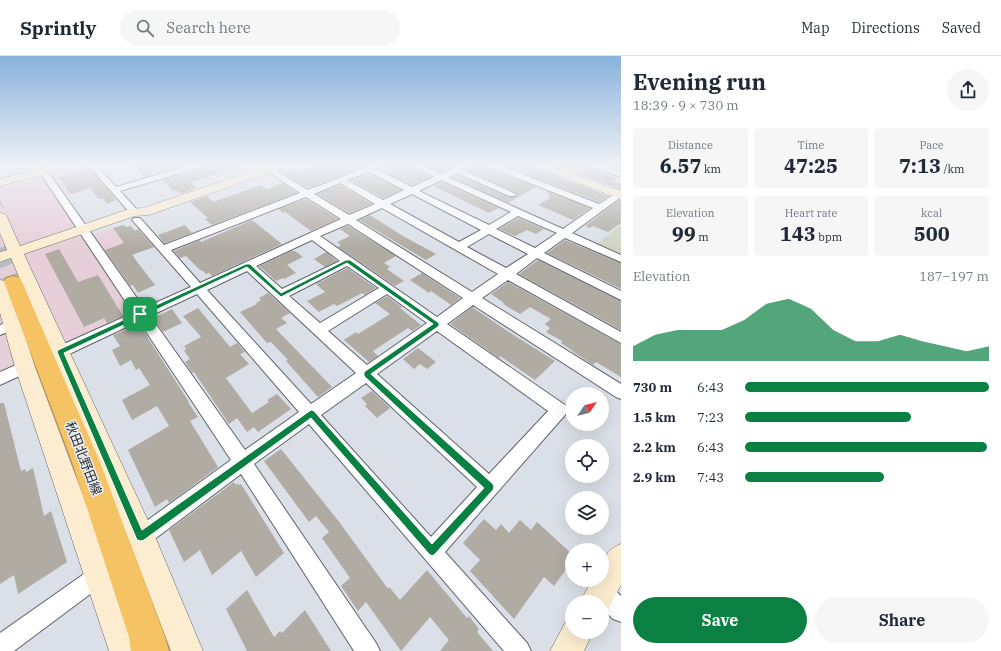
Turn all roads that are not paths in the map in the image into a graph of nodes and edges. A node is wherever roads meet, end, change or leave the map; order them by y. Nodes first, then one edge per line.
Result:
1 (58, 193) edge
2 (116, 193) edge
3 (195, 193) edge
4 (307, 193) joint
5 (362, 193) edge
6 (405, 193) edge
7 (416, 193) edge
8 (477, 193) edge
9 (514, 193) edge
10 (561, 193) edge
11 (620, 194) edge
12 (497, 202) junction
13 (381, 204) junction
14 (600, 208) junction
15 (518, 212) junction
16 (135, 216) junction
17 (0, 218) edge
18 (348, 219) junction
19 (82, 229) junction
20 (488, 229) junction
21 (566, 234) junction
22 (312, 236) junction
23 (459, 247) junction
24 (164, 249) junction
25 (537, 254) junction
26 (8, 255) edge
27 (621, 259) edge
28 (348, 261) junction
29 (248, 265) junction
30 (508, 274) junction
31 (7, 284) edge
32 (198, 288) junction
33 (387, 289) junction
34 (281, 295) junction
35 (621, 296) edge
36 (474, 299) junction
37 (140, 314) junction
38 (437, 324) junction
39 (6, 327) edge
40 (319, 330) junction
41 (621, 338) edge
42 (60, 352) junction
43 (25, 367) junction
44 (366, 374) junction
45 (0, 379) edge
46 (621, 392) edge
47 (311, 414) junction
48 (243, 462) junction
49 (490, 487) junction
50 (141, 536) junction
51 (432, 551) junction
52 (621, 558) edge
53 (98, 576) junction
54 (608, 595) edge
55 (574, 639) edge
56 (0, 647) edge
57 (145, 647) edge
58 (188, 651) edge
59 (368, 651) edge
60 (519, 651) edge
61 (566, 651) edge

1 - 19 street
2 - 16 street
3 - 16 street
4 - 18 street
4 - 24 street
5 - 13 street
6 - 13 street
7 - 20 street
8 - 12 street
9 - 12 street
10 - 14 street
11 - 14 street
12 - 15 street
13 - 18 street
13 - 23 street
14 - 21 street
15 - 20 street
15 - 21 street
16 - 19 street
16 - 24 street
17 - 26 street
18 - 22 street
18 - 36 street
19 - 26 street
19 - 37 street
20 - 23 street
20 - 25 street
21 - 25 street
21 - 27 street
22 - 28 street
22 - 29 street
23 - 30 street
24 - 32 street
25 - 30 street
25 - 35 street
26 - 42 street
28 - 33 street
28 - 34 street
29 - 32 street
29 - 34 street
30 - 36 street
30 - 41 street
31 - 39 street
31 - 57 highway, 秋田北野田線
32 - 37 street
32 - 47 street
33 - 38 street
33 - 40 street
34 - 40 street
36 - 38 street
36 - 46 street
37 - 42 street
37 - 48 street
38 - 44 street
38 - 49 street
39 - 43 street
40 - 44 street
42 - 50 street
43 - 45 street
43 - 53 street
44 - 47 street
44 - 49 street
47 - 48 street
47 - 51 street
48 - 50 street
48 - 59 street
49 - 51 street
50 - 58 street
51 - 60 street
52 - 54 street
53 - 56 street
53 - 57 street
55 - 61 street

